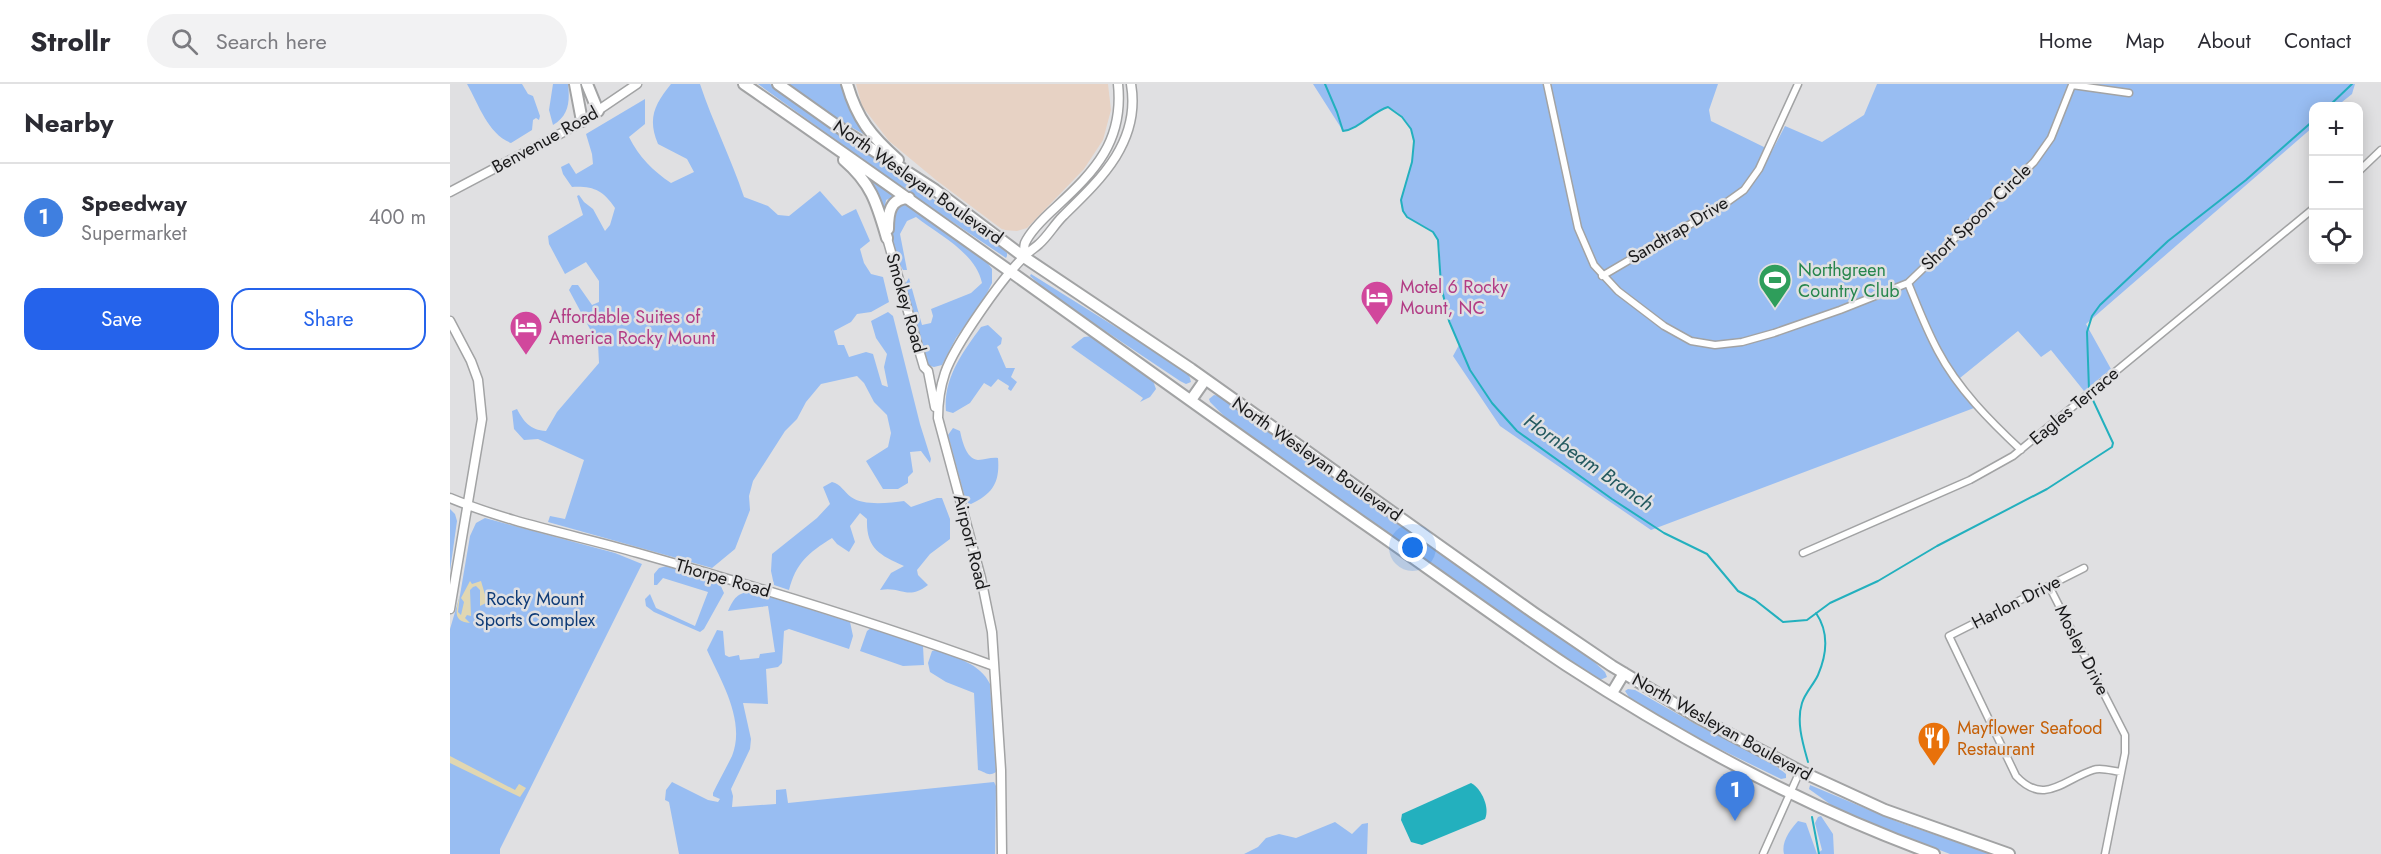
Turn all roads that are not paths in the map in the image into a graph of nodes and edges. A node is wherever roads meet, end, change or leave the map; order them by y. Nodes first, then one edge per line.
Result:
1 (575, 84) edge
2 (587, 84) edge
3 (637, 84) edge
4 (744, 84) edge
5 (778, 84) edge
6 (848, 84) edge
7 (1118, 84) edge
8 (1131, 84) edge
9 (1547, 84) edge
10 (1798, 84) edge
11 (2072, 85) edge
12 (2129, 93) dead end
13 (598, 111) junction
14 (796, 119) junction
15 (582, 121) junction
16 (2381, 150) edge
17 (2363, 167) edge
18 (925, 184) junction
19 (450, 192) edge
20 (909, 198) junction
21 (2311, 210) edge
22 (887, 238) junction
23 (1024, 256) junction
24 (1011, 272) junction
25 (1602, 276) junction
26 (1908, 283) junction
27 (450, 321) edge
28 (1205, 380) junction
29 (1191, 400) junction
30 (938, 418) junction
31 (2021, 450) junction
32 (450, 498) edge
33 (467, 505) junction
34 (1803, 553) dead end
35 (2084, 568) dead end
36 (2049, 585) junction
37 (450, 609) edge
38 (994, 666) junction
39 (1624, 673) junction
40 (1612, 693) junction
41 (1800, 771) junction
42 (2121, 772) junction
43 (1790, 793) junction
44 (1002, 854) edge
45 (1763, 854) edge
46 (1934, 854) edge
47 (2009, 854) edge
48 (2105, 854) edge

1 - 15 highway
2 - 13 highway
3 - 13 street, Benvenue Road
4 - 14 highway, North Wesleyan Boulevard
5 - 18 highway, North Wesleyan Boulevard
6 - 18 highway
7 - 23 street
8 - 23 street
9 - 25 street, Short Spoon Circle
10 - 25 street, Sandtrap Drive
11 - 12 street
11 - 26 street, Short Spoon Circle
13 - 15 street, Benvenue Road
14 - 20 highway, North Wesleyan Boulevard
14 - 22 highway
15 - 19 street, Benvenue Road
16 - 17 street
18 - 23 highway, North Wesleyan Boulevard
20 - 22 highway
20 - 24 highway, North Wesleyan Boulevard
21 - 31 street, Eagles Terrace
22 - 30 street, Smokey Road
23 - 24 street, Airport Road
23 - 28 highway, North Wesleyan Boulevard
24 - 29 highway, North Wesleyan Boulevard
24 - 30 street, Airport Road
25 - 26 street, Short Spoon Circle
26 - 31 street
27 - 33 street
28 - 29 highway
28 - 39 highway, North Wesleyan Boulevard
29 - 40 highway, North Wesleyan Boulevard
30 - 38 street, Airport Road
31 - 34 street, Eagles Terrace
32 - 33 street, Thorpe Road
33 - 37 street
33 - 38 street, Thorpe Road
35 - 36 street, Harlon Drive
36 - 42 street, Mosley Drive
36 - 42 street, Harlon Drive
38 - 44 street, Airport Road
39 - 40 highway
39 - 41 highway, North Wesleyan Boulevard
40 - 43 highway, North Wesleyan Boulevard
41 - 43 street
41 - 47 highway, North Wesleyan Boulevard
42 - 48 street, Mosley Drive
43 - 45 street
43 - 46 highway, North Wesleyan Boulevard

